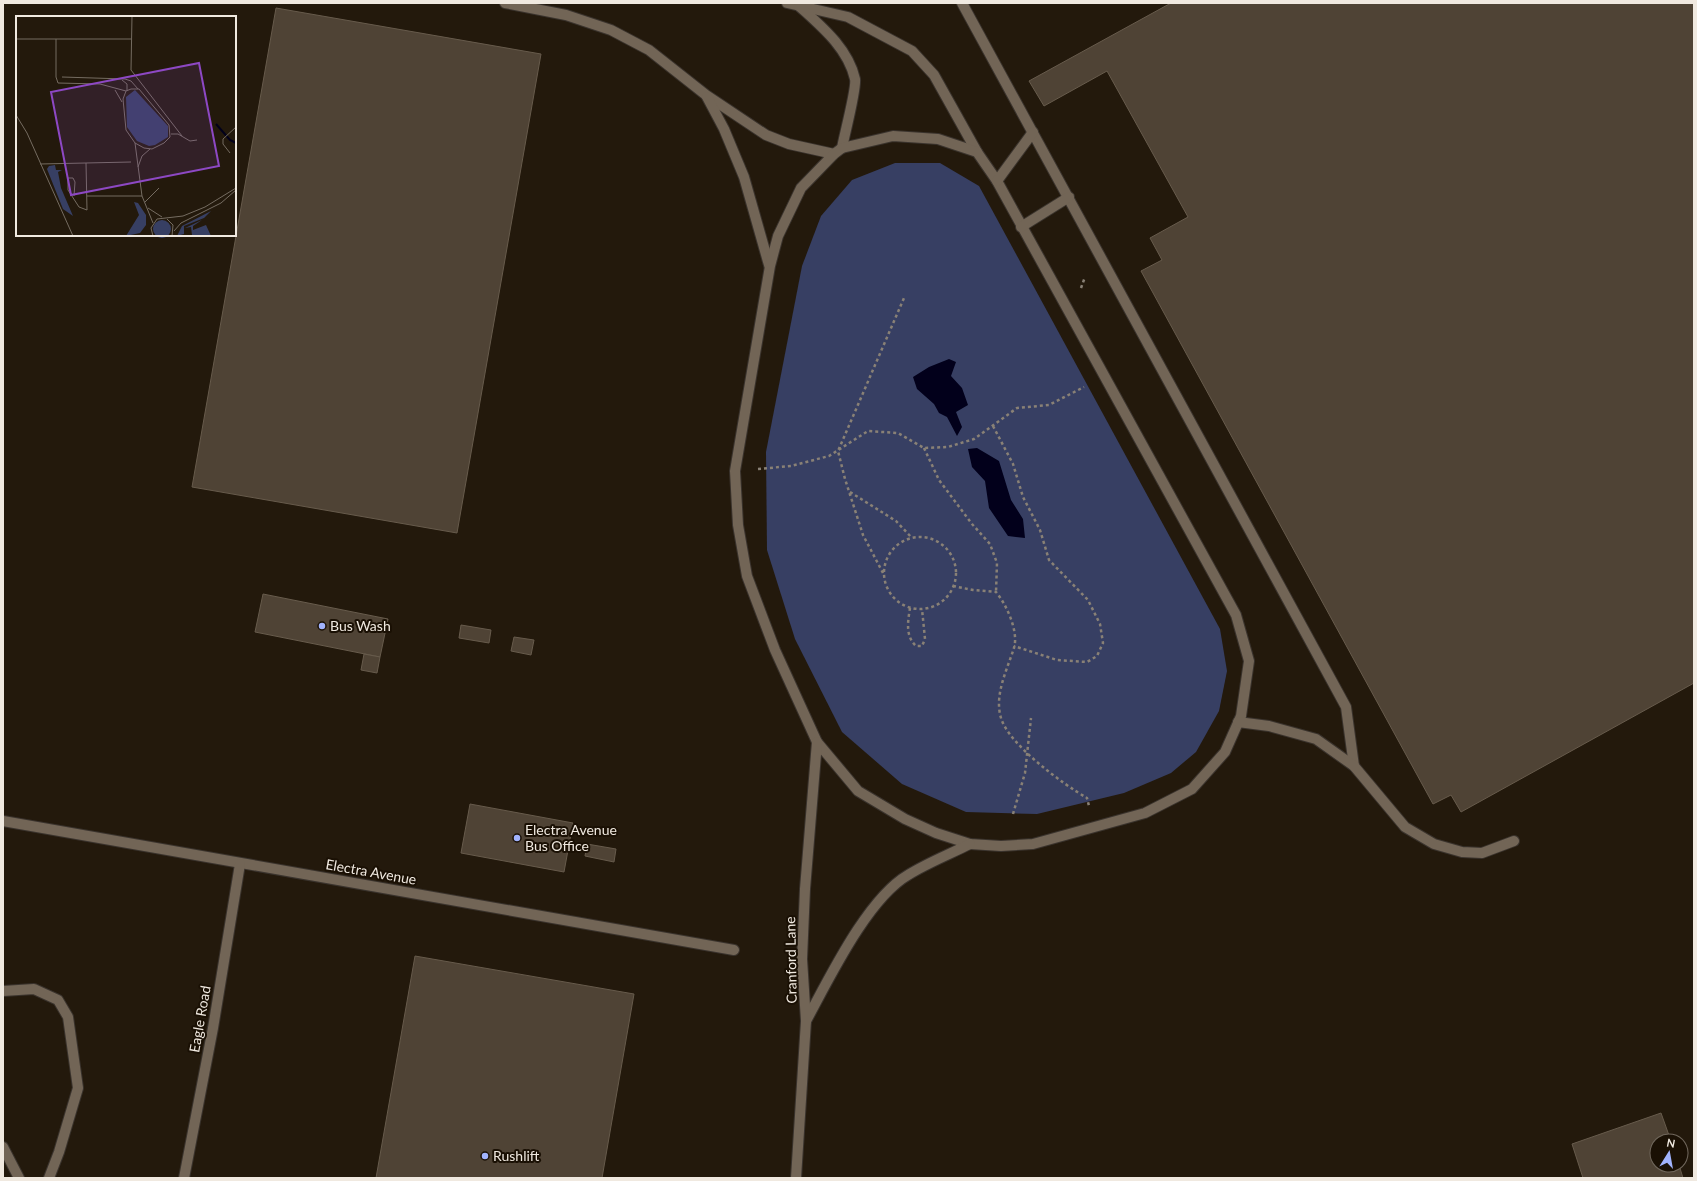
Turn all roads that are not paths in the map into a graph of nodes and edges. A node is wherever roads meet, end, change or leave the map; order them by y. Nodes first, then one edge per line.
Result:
1 (505, 3) edge
2 (787, 3) edge
3 (962, 3) edge
4 (798, 5) junction
5 (706, 95) junction
6 (1033, 132) junction
7 (838, 151) junction
8 (977, 152) junction
9 (997, 181) junction
10 (1069, 197) junction
11 (1021, 227) junction
12 (770, 266) junction
13 (1238, 722) junction
14 (817, 742) junction
15 (1354, 766) junction
16 (3, 821) edge
17 (1514, 841) dead end
18 (970, 844) junction
19 (240, 864) junction
20 (734, 950) dead end
21 (3, 991) edge
22 (806, 1021) junction
23 (3, 1147) edge
24 (19, 1178) edge
25 (49, 1178) edge
26 (184, 1178) edge
27 (796, 1178) edge

1 - 5 lane
2 - 4 lane
3 - 6 lane
4 - 7 lane
4 - 8 lane
5 - 7 lane
5 - 12 lane
6 - 9 lane
6 - 10 lane
7 - 8 lane
7 - 12 lane
8 - 9 lane
9 - 11 lane
10 - 11 lane
10 - 15 lane
11 - 13 lane
12 - 14 lane
13 - 15 lane
13 - 18 lane
14 - 18 lane
14 - 22 lane, Cranford Lane
15 - 17 lane
16 - 19 lane, Electra Avenue
18 - 22 lane
19 - 20 lane, Electra Avenue
19 - 26 lane, Eagle Road
21 - 25 lane
22 - 27 lane, Cranford Lane
23 - 24 lane

